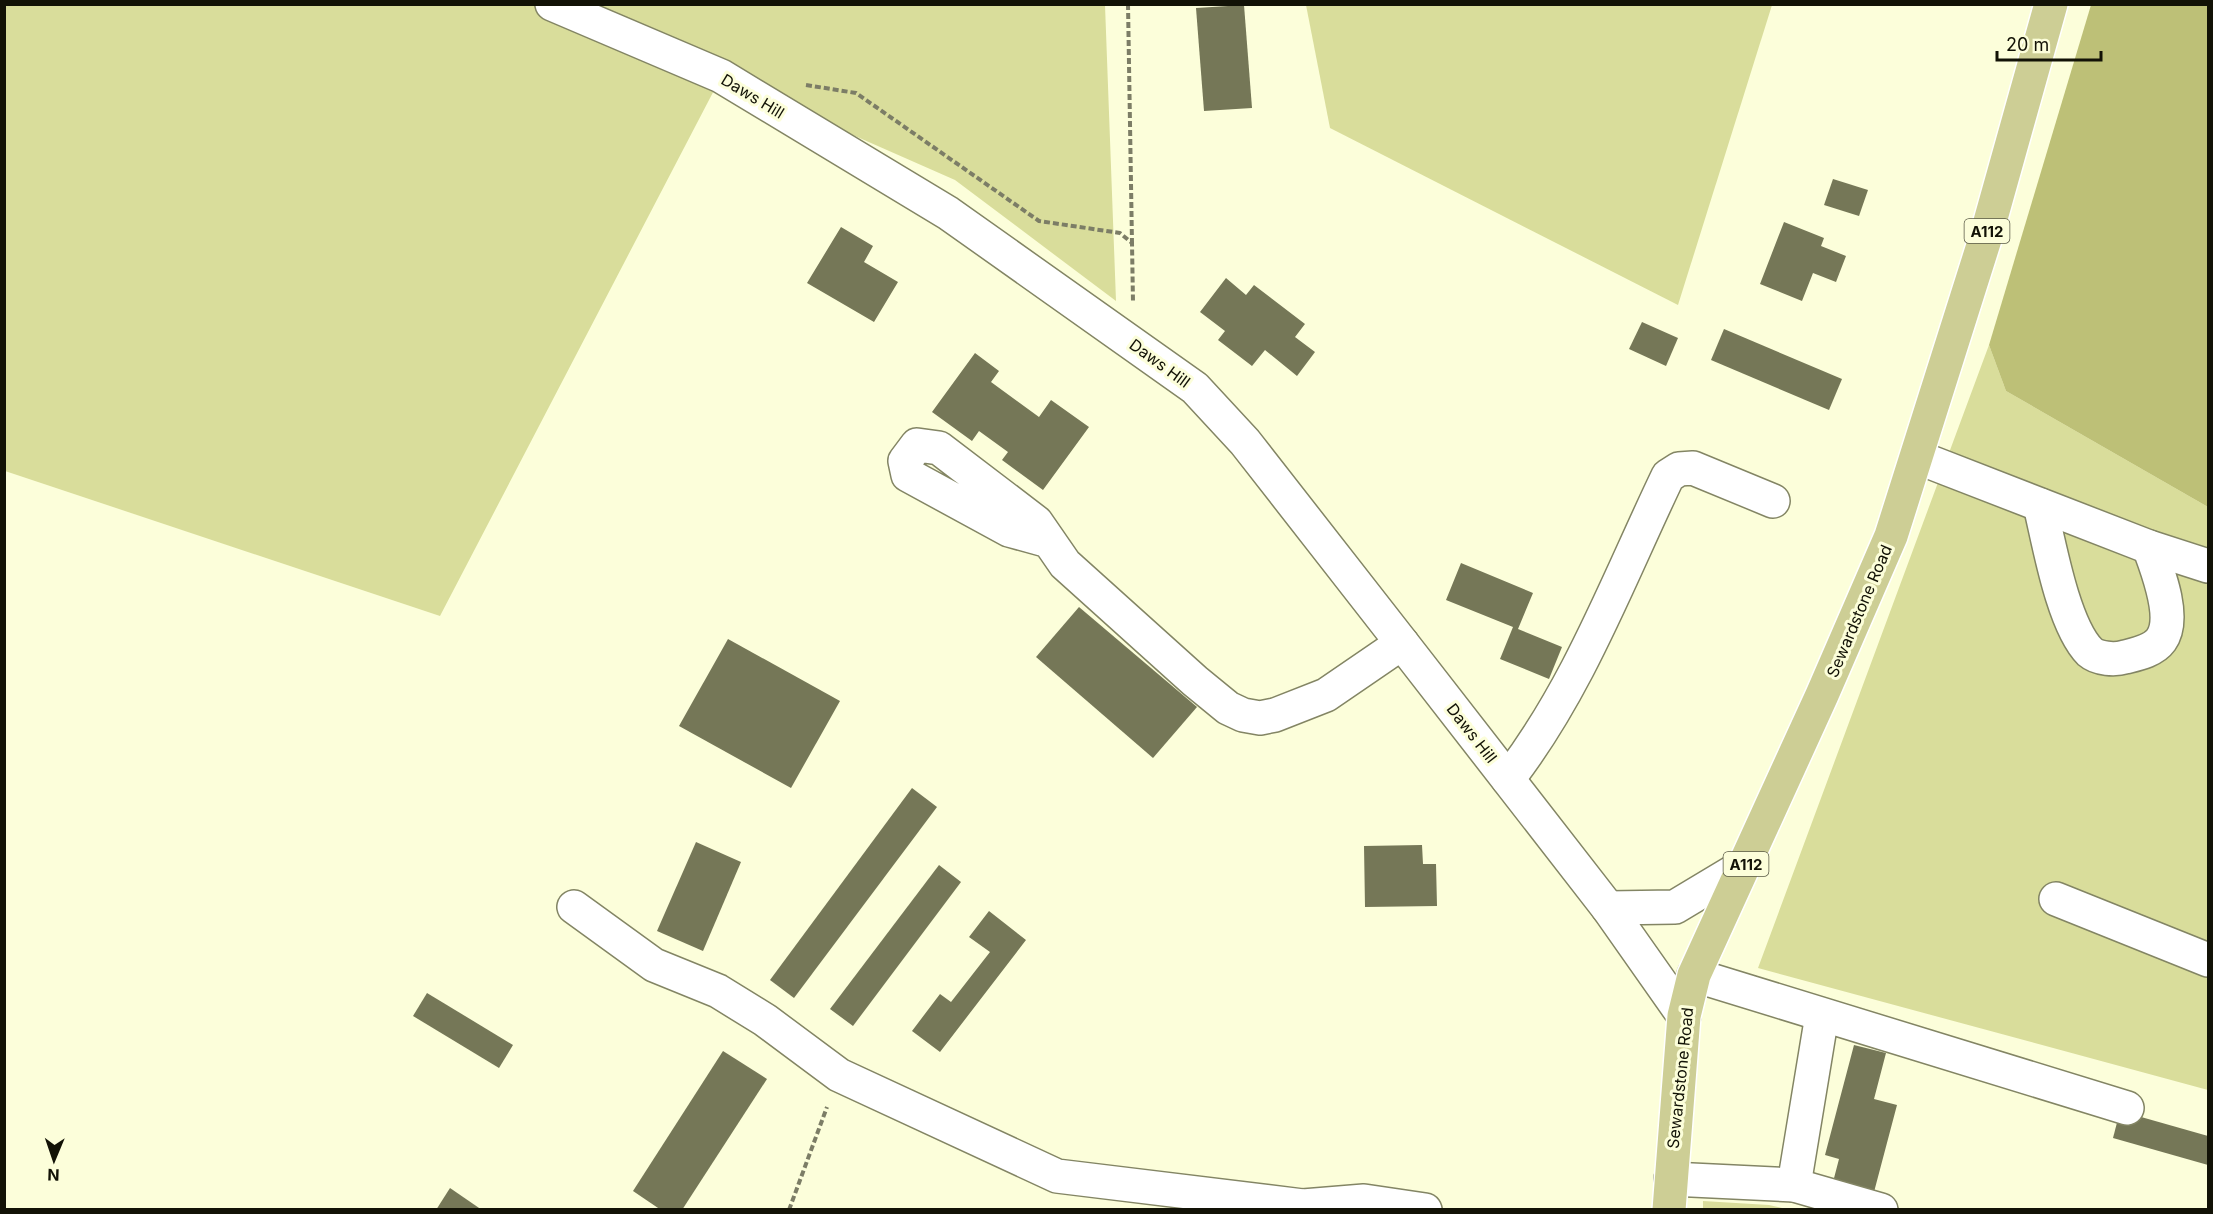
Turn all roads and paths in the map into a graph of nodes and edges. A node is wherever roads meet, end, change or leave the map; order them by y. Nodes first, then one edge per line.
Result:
1 (552, 4) edge
2 (1128, 4) edge
3 (2051, 4) edge
4 (796, 84) dead end
5 (1132, 243) junction
6 (1133, 342) junction
7 (1917, 457) junction
8 (1773, 501) dead end
9 (2040, 505) junction
10 (1049, 541) dead end
11 (2150, 547) junction
12 (2208, 566) edge
13 (1402, 643) junction
14 (1508, 779) junction
15 (1745, 865) junction
16 (2056, 898) dead end
17 (574, 907) dead end
18 (1608, 908) junction
19 (2208, 960) edge
20 (1694, 975) junction
21 (1822, 1015) junction
22 (1684, 1016) junction
23 (839, 1075) junction
24 (2127, 1108) dead end
25 (1794, 1185) junction
26 (1670, 1194) edge
27 (789, 1209) edge
28 (1425, 1209) edge
29 (1881, 1209) edge

1 - 6 street, Daws Hill
2 - 5 path
3 - 7 main road, Sewardstone Road / A112
4 - 5 path
5 - 6 path
6 - 13 street, Daws Hill
7 - 9 street
7 - 15 main road, Sewardstone Road / A112
8 - 14 street
9 - 11 street
9 - 11 street
10 - 13 street
11 - 12 street
13 - 14 street, Daws Hill
14 - 18 street, Daws Hill
15 - 18 street
15 - 20 main road, Sewardstone Road / A112
16 - 19 street
17 - 23 street
18 - 22 street, Daws Hill
20 - 21 street
20 - 22 main road, Sewardstone Road / A112
21 - 24 street
21 - 25 street
22 - 26 main road, Sewardstone Road / A112
23 - 27 path
23 - 28 street
25 - 26 street
25 - 29 street

